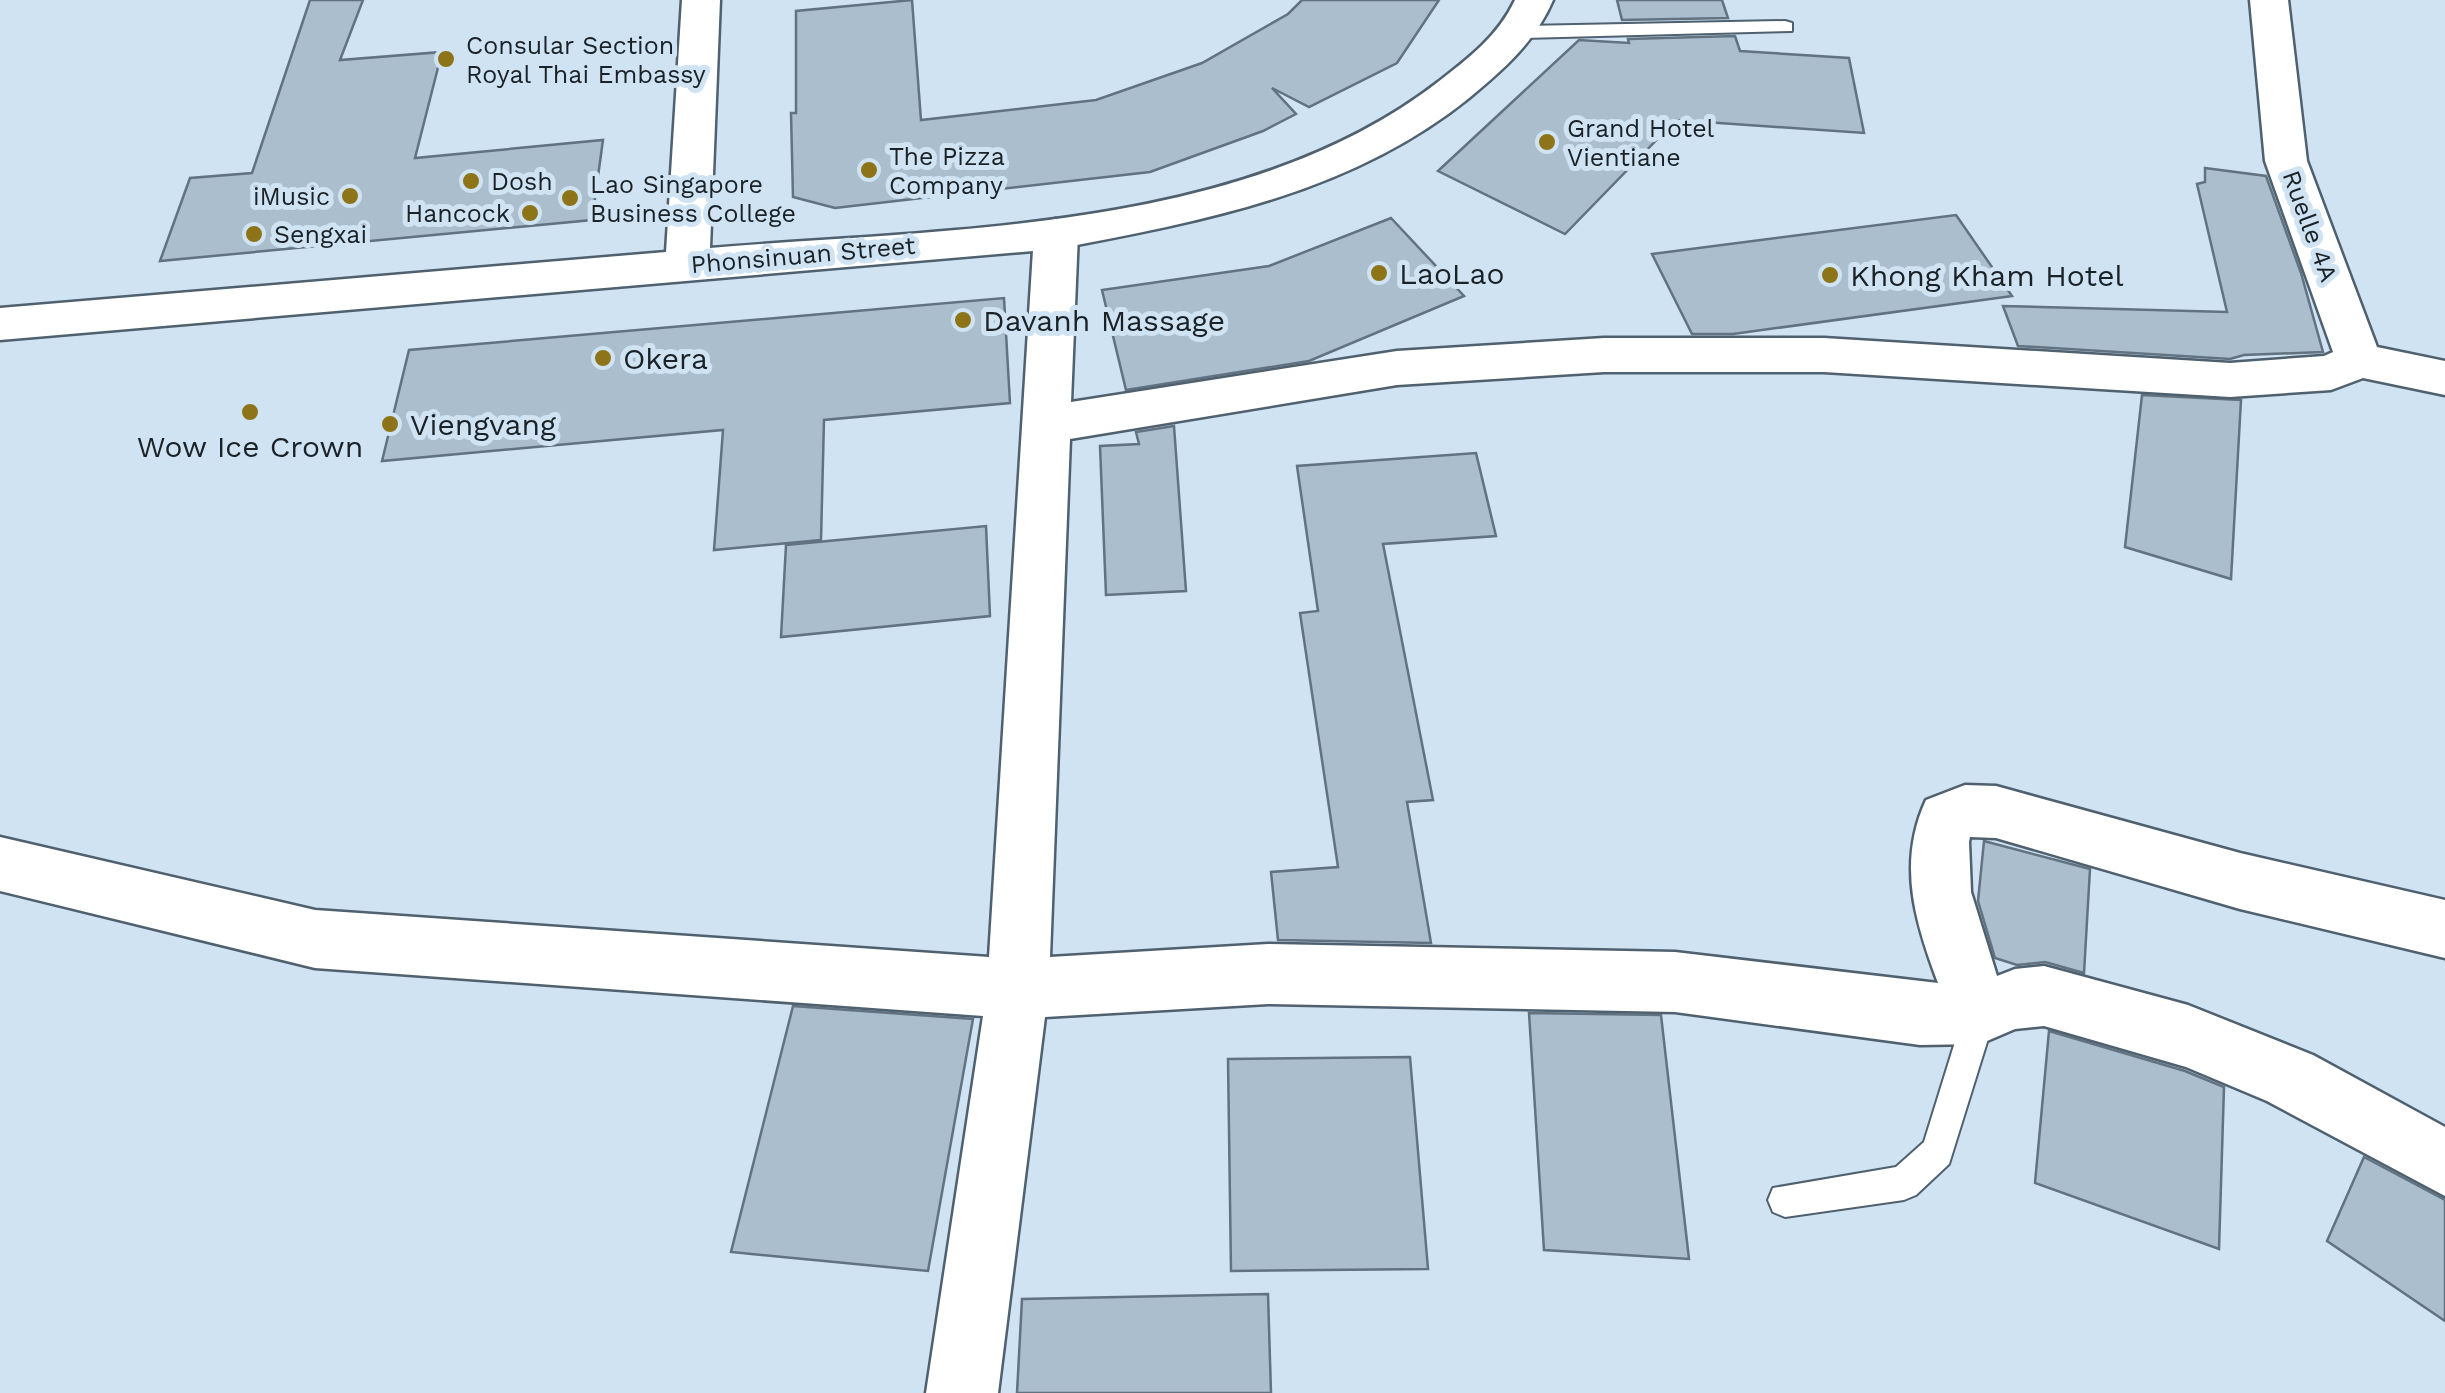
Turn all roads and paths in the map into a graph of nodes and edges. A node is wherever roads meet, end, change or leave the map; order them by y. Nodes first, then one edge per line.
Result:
1 (702, 0) edge
2 (2270, 0) edge
3 (1527, 16) edge
4 (1785, 27) dead end
5 (1056, 234) junction
6 (687, 264) junction
7 (0, 324) edge
8 (2359, 360) junction
9 (2445, 378) edge
10 (1048, 424) junction
11 (0, 864) edge
12 (2445, 929) edge
13 (1018, 989) junction
14 (1980, 1013) junction
15 (2445, 1163) edge
16 (1785, 1200) dead end
17 (962, 1393) edge

1 - 6 street
2 - 8 street, Ruelle 4A
3 - 4 lane
3 - 5 street, Phonsinuan Street
5 - 6 street, Phonsinuan Street
5 - 10 street
6 - 7 street, Phonsinuan Street
8 - 9 street
8 - 10 street
10 - 13 street
11 - 13 street
12 - 14 street
13 - 14 street
13 - 17 street
14 - 15 street
14 - 16 lane

